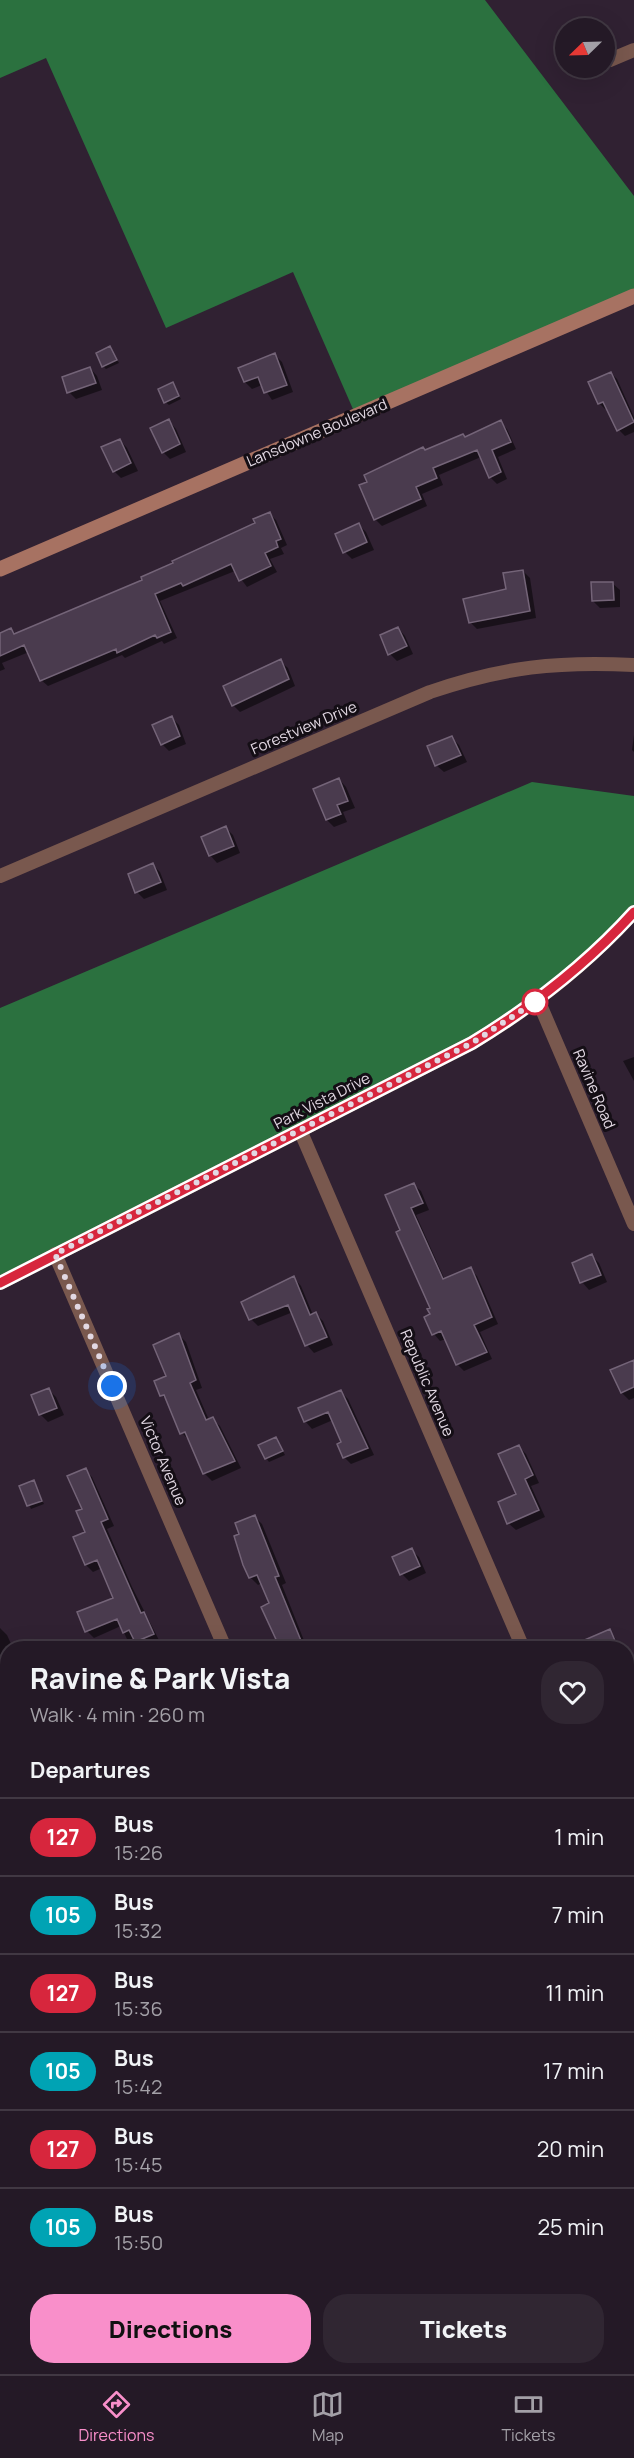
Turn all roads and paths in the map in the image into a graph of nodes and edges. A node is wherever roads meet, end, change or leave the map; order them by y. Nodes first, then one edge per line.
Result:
1 (634, 50) edge
2 (615, 58) edge
3 (634, 296) edge
4 (0, 569) edge
5 (634, 665) edge
6 (0, 876) edge
7 (634, 912) edge
8 (538, 1000) junction
9 (300, 1131) junction
10 (634, 1224) edge
11 (55, 1254) junction
12 (0, 1283) edge
13 (222, 1641) edge
14 (520, 1641) edge

1 - 2 street
3 - 4 street, Lansdowne Boulevard
5 - 6 street, Forestview Drive
7 - 8 street, Park Vista Drive
8 - 9 street, Park Vista Drive
8 - 10 street, Ravine Road
9 - 11 street, Park Vista Drive
9 - 14 street, Republic Avenue
11 - 12 street, Park Vista Drive
11 - 13 street, Victor Avenue

